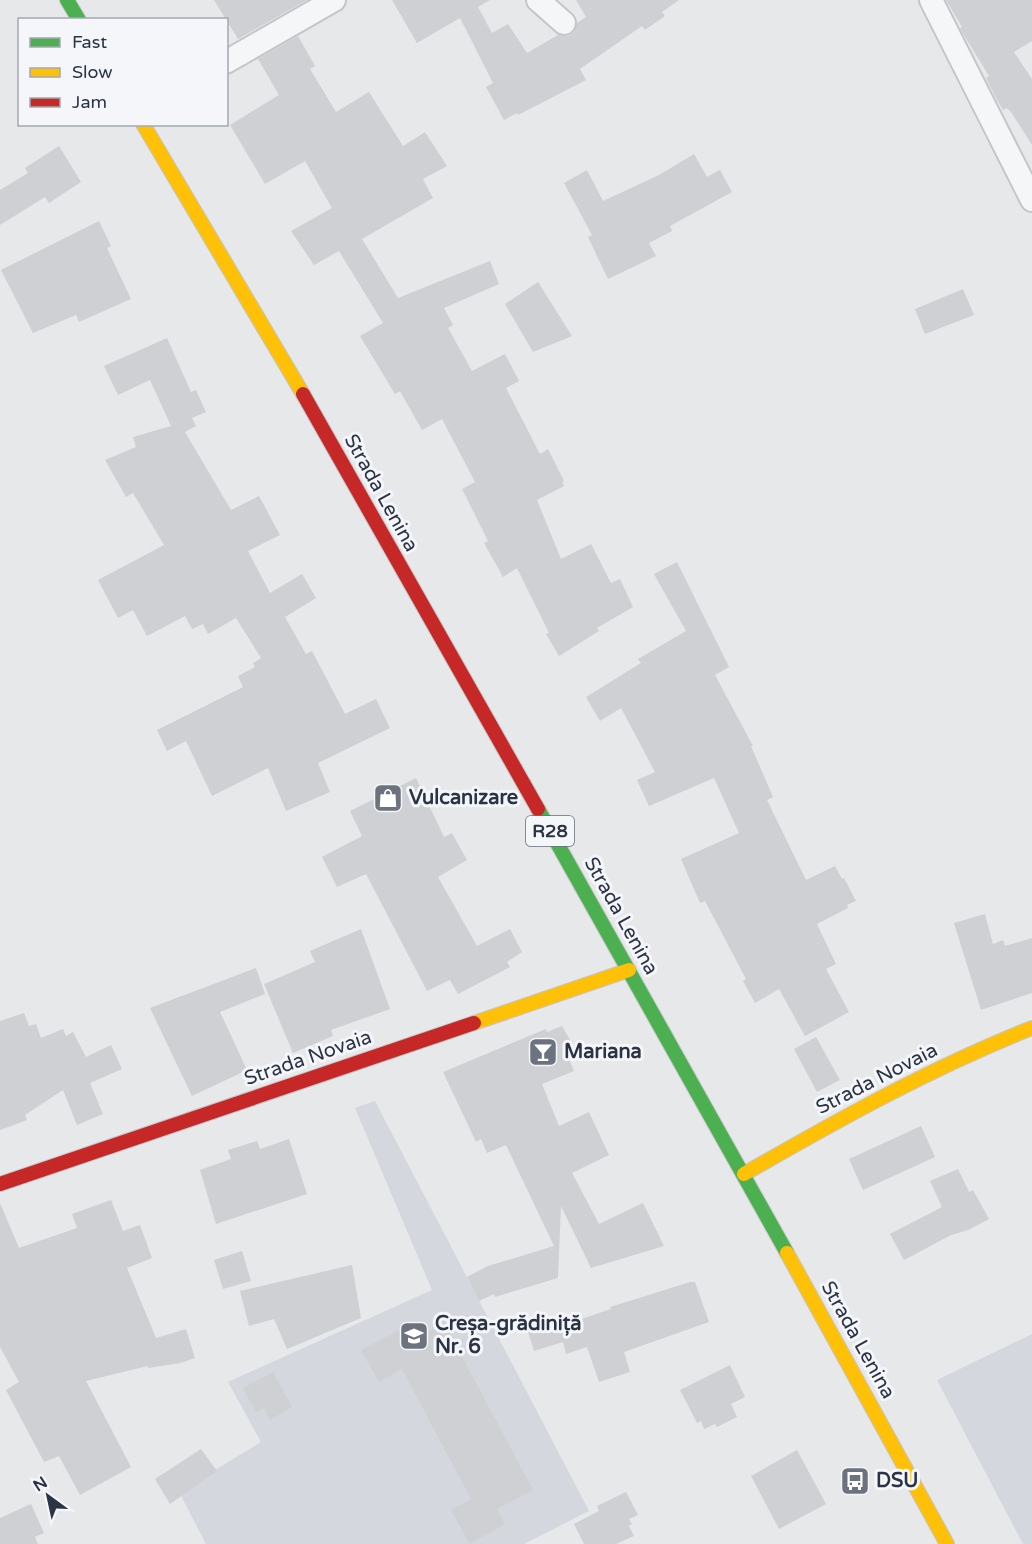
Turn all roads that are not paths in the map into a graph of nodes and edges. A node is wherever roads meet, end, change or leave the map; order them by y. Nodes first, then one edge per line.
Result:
1 (67, 0) edge
2 (334, 0) edge
3 (538, 0) edge
4 (931, 0) edge
5 (78, 18) edge
6 (564, 23) dead end
7 (228, 61) edge
8 (144, 126) edge
9 (1032, 200) edge
10 (629, 970) junction
11 (1032, 1028) edge
12 (744, 1174) junction
13 (0, 1184) edge
14 (947, 1544) edge

1 - 5 main road
2 - 7 street
3 - 6 street
4 - 9 street
8 - 10 main road, Strada Lenina / R28
10 - 12 main road, Strada Lenina / R28
10 - 13 main road, Strada Novaia
11 - 12 main road, Strada Novaia
12 - 14 main road, Strada Lenina / R28

